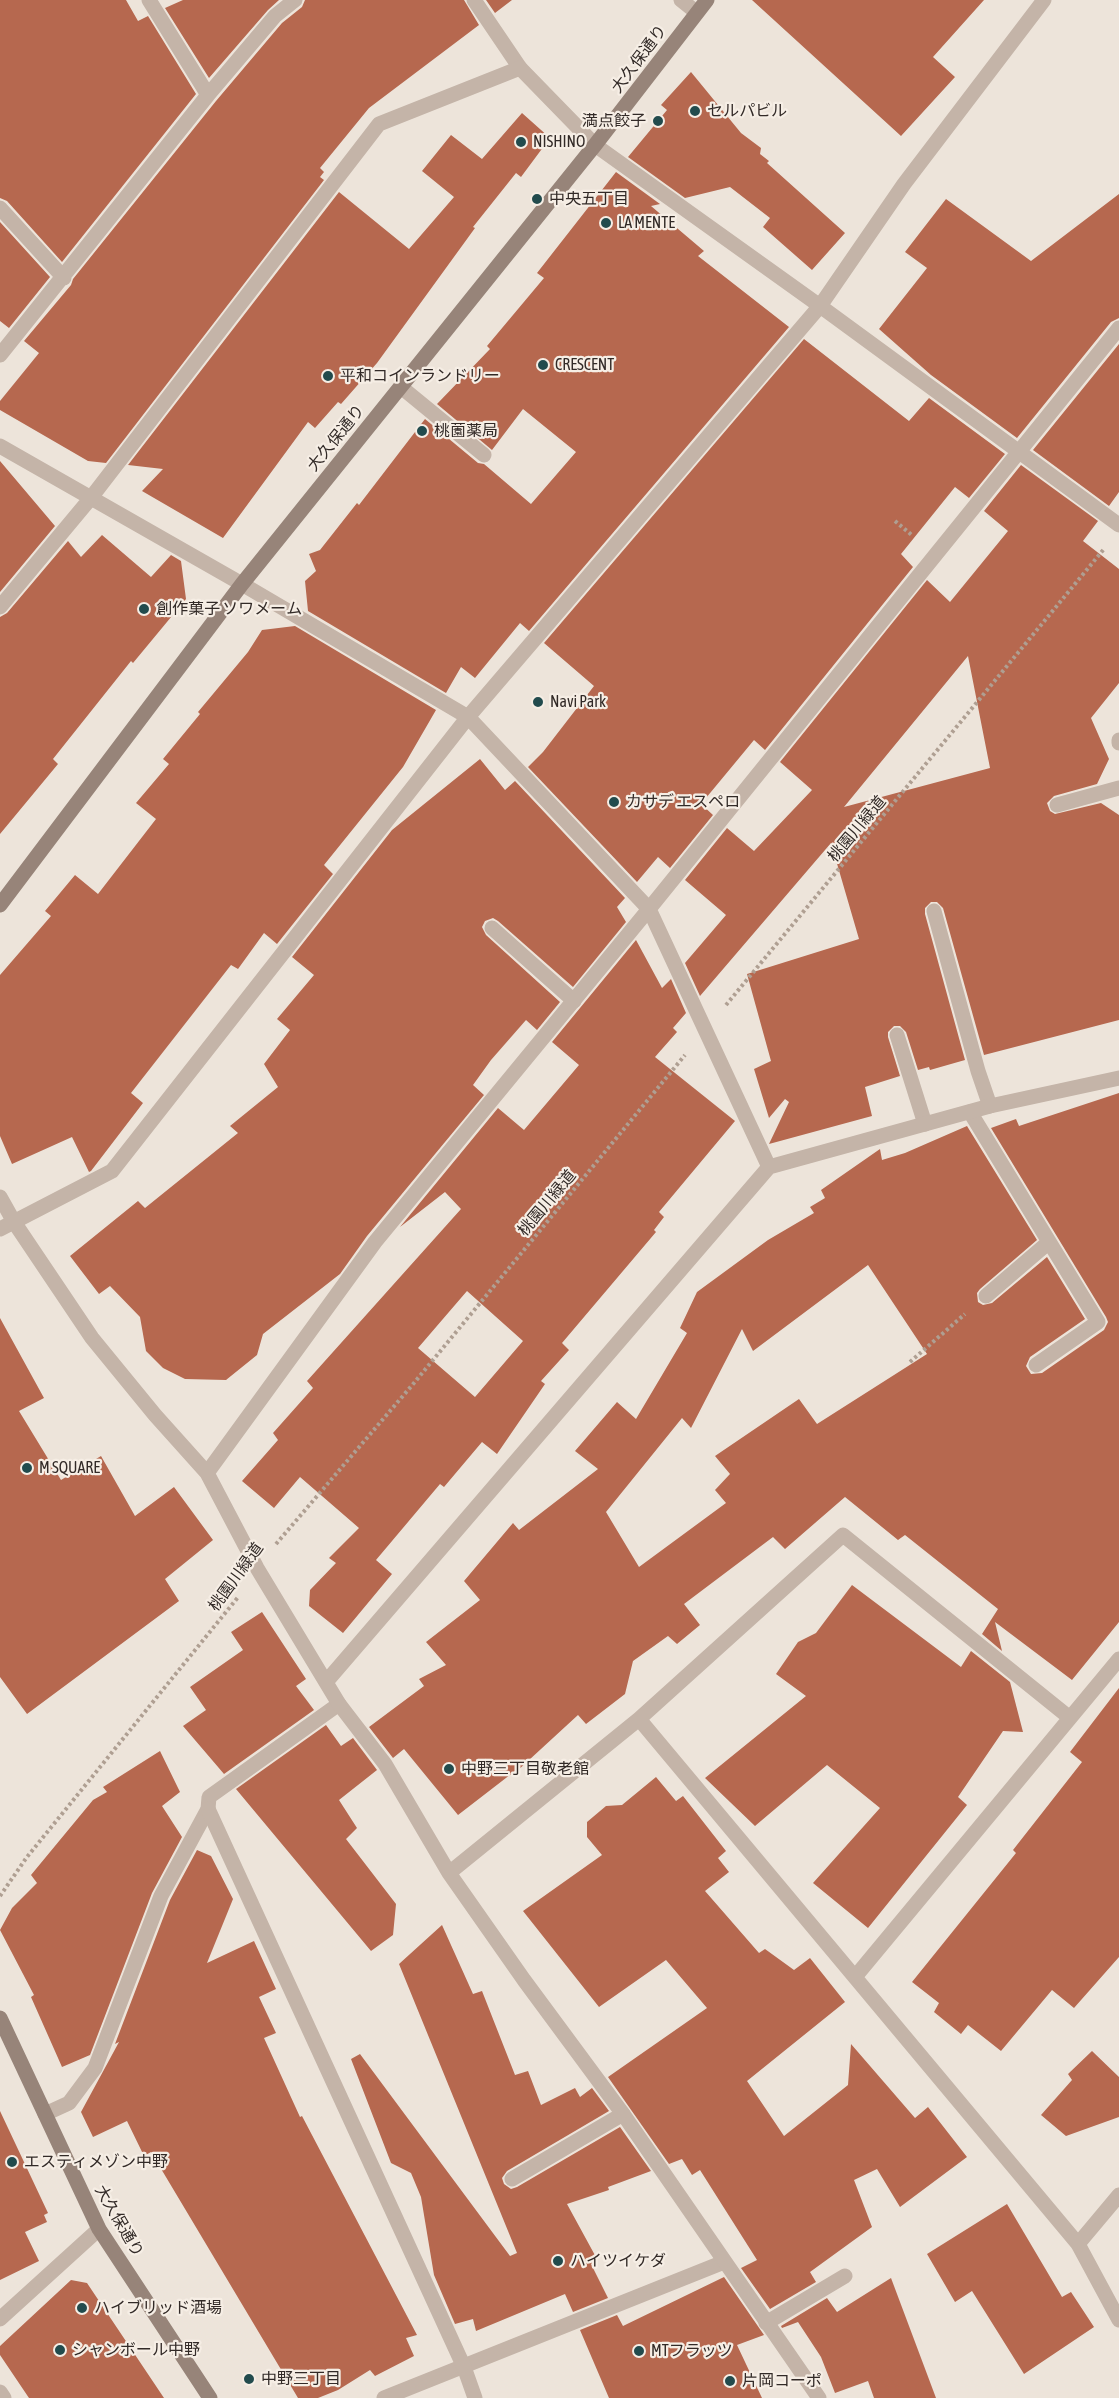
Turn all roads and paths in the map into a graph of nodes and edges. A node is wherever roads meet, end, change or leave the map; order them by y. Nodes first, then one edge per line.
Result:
1 (149, 0) edge
2 (295, 0) edge
3 (474, 0) edge
4 (681, 0) edge
5 (707, 0) edge
6 (1044, 0) edge
7 (696, 12) junction
8 (520, 68) junction
9 (208, 95) junction
10 (596, 145) junction
11 (0, 208) edge
12 (64, 278) junction
13 (820, 306) junction
14 (1119, 328) edge
15 (0, 355) edge
16 (401, 387) junction
17 (0, 446) edge
18 (1017, 451) junction
19 (484, 455) dead end
20 (90, 499) junction
21 (1119, 525) edge
22 (1106, 547) dead end
23 (242, 584) junction
24 (0, 607) edge
25 (468, 717) junction
26 (1119, 788) edge
27 (1057, 806) dead end
28 (0, 904) edge
29 (649, 909) junction
30 (933, 911) dead end
31 (492, 928) dead end
32 (574, 1001) junction
33 (704, 1031) junction
34 (897, 1035) dead end
35 (1119, 1078) edge
36 (990, 1106) junction
37 (970, 1112) junction
38 (926, 1124) junction
39 (769, 1167) junction
40 (0, 1197) edge
41 (7, 1226) edge
42 (1049, 1242) junction
43 (986, 1296) joint
44 (910, 1362) dead end
45 (1036, 1365) dead end
46 (207, 1473) junction
47 (257, 1568) junction
48 (1119, 1659) edge
49 (326, 1682) junction
50 (339, 1704) junction
51 (1070, 1718) junction
52 (639, 1719) junction
53 (208, 1809) junction
54 (449, 1873) junction
55 (0, 1896) edge
56 (855, 1977) junction
57 (0, 2018) edge
58 (45, 2114) junction
59 (623, 2114) junction
60 (512, 2179) dead end
61 (1119, 2195) edge
62 (99, 2229) junction
63 (1078, 2244) junction
64 (724, 2262) junction
65 (844, 2276) dead end
66 (0, 2319) edge
67 (1119, 2320) edge
68 (766, 2323) junction
69 (464, 2367) junction
70 (0, 2392) edge
71 (4, 2398) edge
72 (210, 2398) edge
73 (384, 2398) edge
74 (475, 2398) edge
75 (819, 2398) edge

1 - 9 street
2 - 9 street
3 - 8 street
4 - 7 street
5 - 7 main road, 大久保通り
6 - 13 street
7 - 10 main road, 大久保通り
8 - 10 street
8 - 20 street
9 - 12 street
10 - 13 street
10 - 16 main road, 大久保通り
11 - 12 street
12 - 15 street
13 - 18 street
13 - 25 street
14 - 18 street
16 - 19 street
16 - 23 main road, 大久保通り
17 - 20 street
18 - 21 street
18 - 29 street
20 - 23 street
20 - 24 street
22 - 33 path, 桃園川緑道
23 - 25 street
23 - 28 main road, 大久保通り
25 - 29 street
25 - 41 street
26 - 27 street
29 - 32 street
29 - 33 street
30 - 36 street
31 - 32 street
32 - 46 street
33 - 39 street
33 - 47 path, 桃園川緑道
34 - 38 street
35 - 36 street
36 - 37 street
37 - 38 street
37 - 42 street
38 - 39 street
39 - 49 street
40 - 41 street
41 - 46 street
42 - 43 street
42 - 45 street
43 - 44 path
46 - 47 street
47 - 49 street
47 - 55 path, 桃園川緑道
48 - 51 street
49 - 50 street
50 - 53 street
50 - 54 street
51 - 52 street
51 - 56 street
52 - 54 street
52 - 56 street
53 - 58 street
53 - 69 street
54 - 59 street
56 - 63 street
57 - 58 main road, 大久保通り
58 - 62 main road, 大久保通り
59 - 60 street
59 - 64 street
61 - 63 street
62 - 66 street
62 - 72 main road, 大久保通り
63 - 67 street
64 - 68 street
64 - 69 street
65 - 68 street
68 - 75 street
69 - 73 street
69 - 74 street
70 - 71 street

